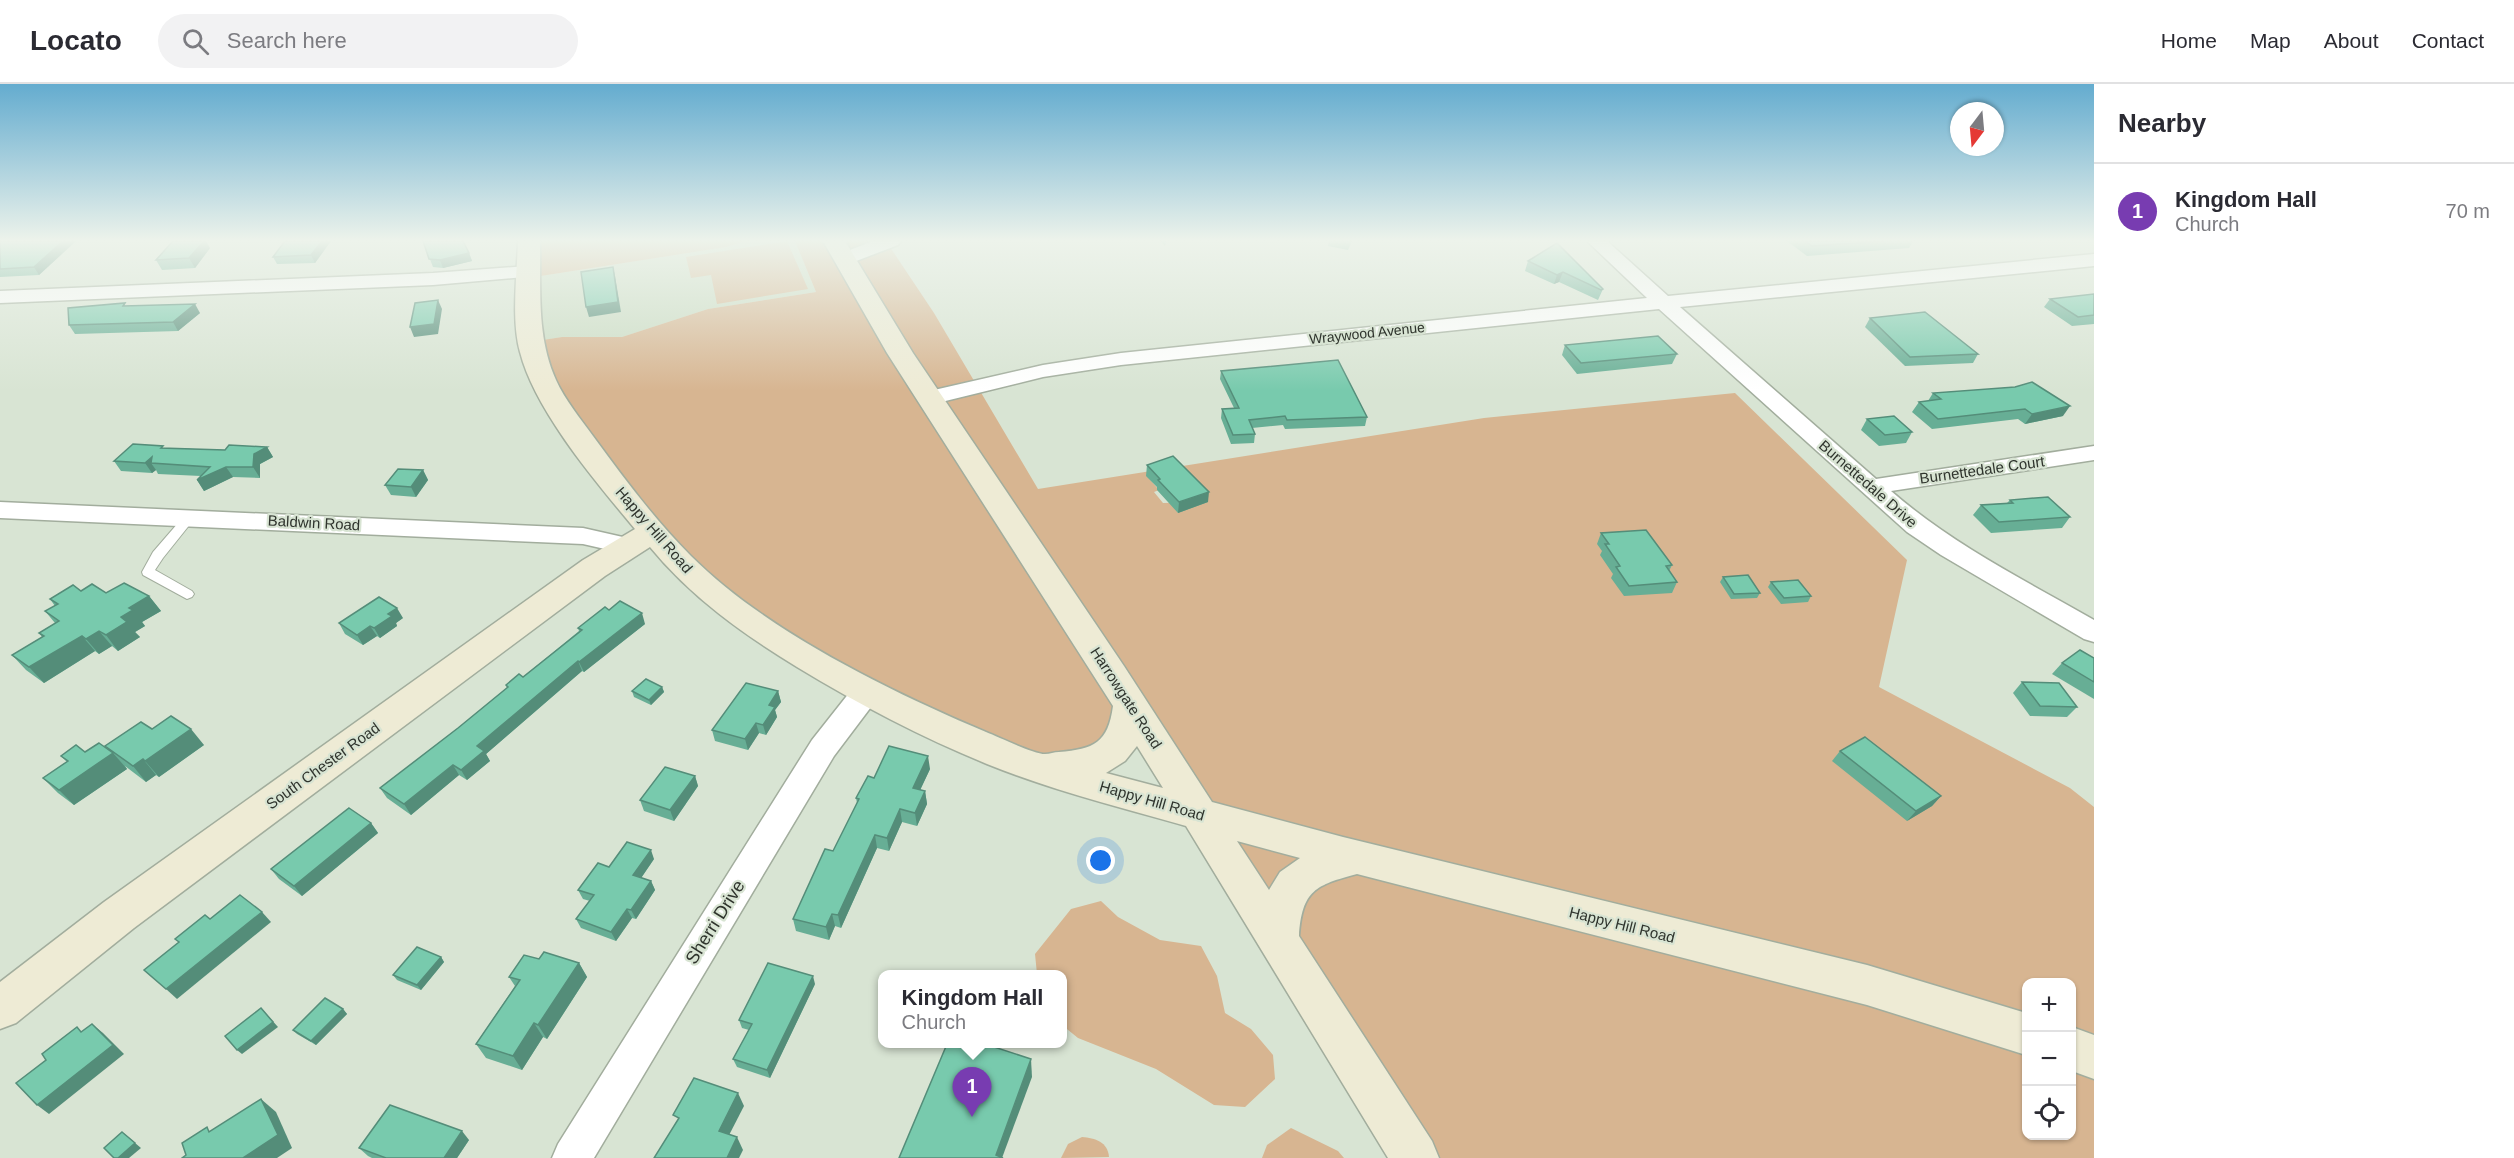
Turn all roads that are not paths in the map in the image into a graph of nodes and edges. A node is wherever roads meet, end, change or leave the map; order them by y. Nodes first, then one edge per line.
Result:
1 (146, 291) edge
2 (528, 291) edge
3 (864, 291) edge
4 (1653, 291) edge
5 (1784, 291) edge
6 (0, 297) edge
7 (1666, 303) junction
8 (929, 398) junction
9 (2094, 453) edge
10 (1870, 487) junction
11 (0, 510) edge
12 (189, 518) junction
13 (640, 539) junction
14 (187, 594) dead end
15 (2094, 632) edge
16 (867, 692) junction
17 (1131, 705) junction
18 (1042, 768) junction
19 (1200, 814) junction
20 (1356, 858) junction
21 (1278, 939) junction
22 (0, 1008) edge
23 (2022, 1033) edge
24 (2076, 1050) edge
25 (2094, 1057) edge
26 (572, 1158) edge
27 (1415, 1158) edge

1 - 6 street
2 - 13 street, Happy Hill Road
3 - 8 street, Harrowgate Road
4 - 7 street, Burnettedale Drive
5 - 7 street, Wraywood Avenue
7 - 8 street, Wraywood Avenue
7 - 10 street, Burnettedale Drive
8 - 17 street, Harrowgate Road
9 - 10 street, Burnettedale Court
10 - 15 street, Burnettedale Drive
11 - 12 street, Baldwin Road
12 - 13 street, Baldwin Road
12 - 14 lane
13 - 16 street, Happy Hill Road
13 - 22 street, South Chester Road
16 - 18 street, Happy Hill Road
16 - 26 street, Sherri Drive
17 - 18 street
17 - 19 street, Harrowgate Road
18 - 19 street, Happy Hill Road
19 - 20 street, Happy Hill Road
19 - 21 street, Harrowgate Road
20 - 21 street
20 - 23 street, Happy Hill Road
21 - 27 street, Harrowgate Road
24 - 25 street

